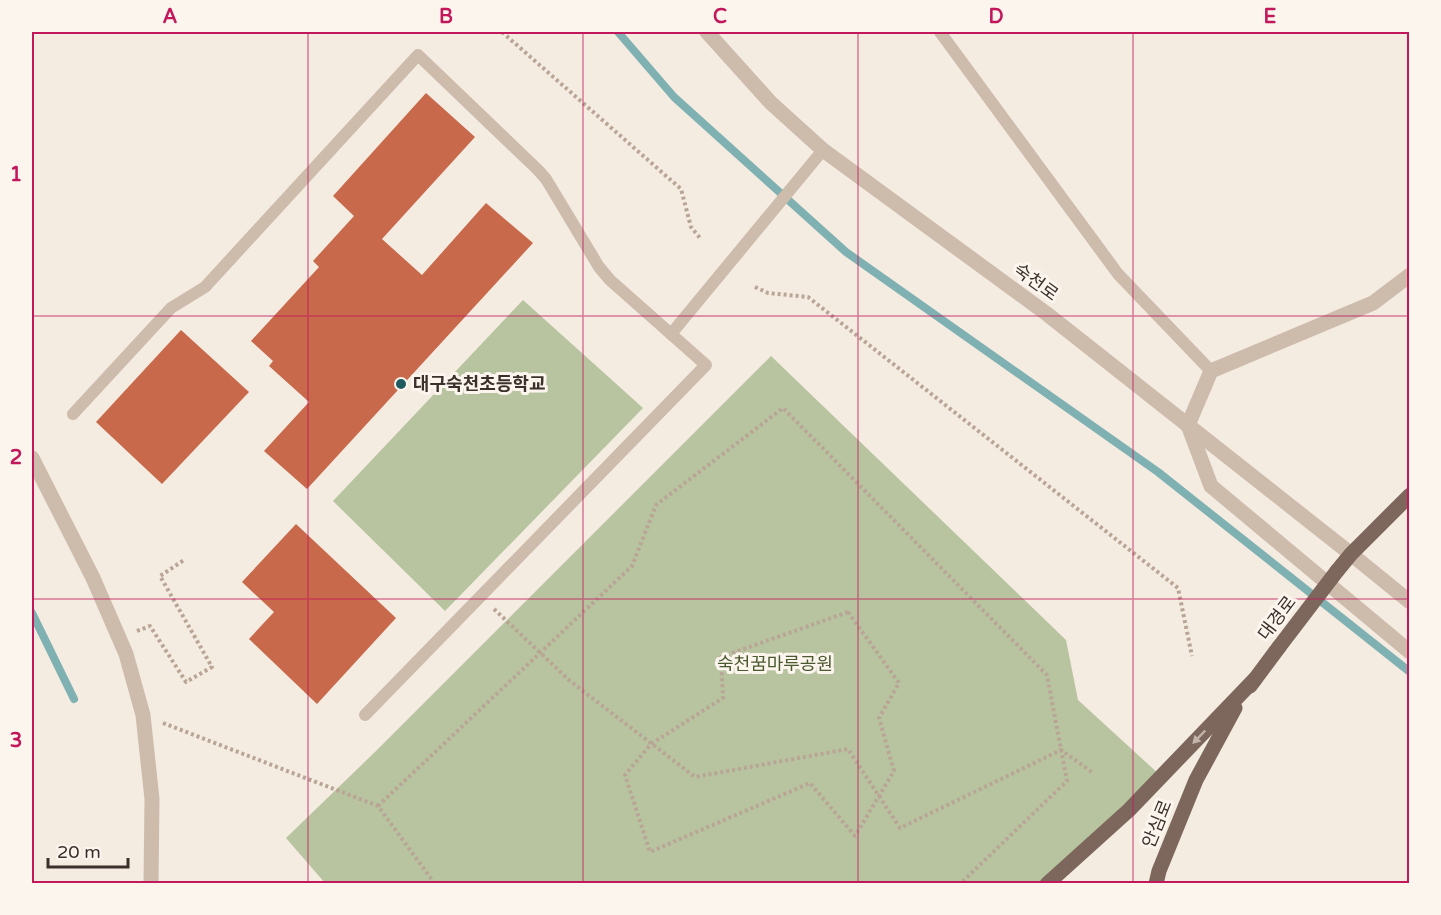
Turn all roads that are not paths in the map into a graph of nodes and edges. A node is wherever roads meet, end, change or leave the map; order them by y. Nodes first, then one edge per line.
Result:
1 (707, 32) edge
2 (940, 32) edge
3 (823, 150) junction
4 (1410, 275) edge
5 (671, 334) junction
6 (1211, 371) junction
7 (73, 414) dead end
8 (1188, 425) junction
9 (32, 458) edge
10 (1410, 495) edge
11 (1351, 554) junction
12 (1410, 602) edge
13 (1410, 652) edge
14 (1255, 680) junction
15 (365, 715) dead end
16 (1196, 780) joint
17 (151, 884) edge
18 (1047, 884) edge
19 (1155, 884) edge

1 - 3 street, 숙천로
2 - 6 lane
3 - 5 lane, bridge
3 - 8 street, 숙천로
4 - 6 street
5 - 7 lane
5 - 15 lane
6 - 8 street
8 - 11 street, 숙천로
8 - 13 street
9 - 17 street
10 - 11 main road, 대경로
11 - 12 street, 숙천로
11 - 14 main road, 대경로, bridge
14 - 16 main road, 대경로
14 -> 18 main road
16 - 19 main road, 안심로

